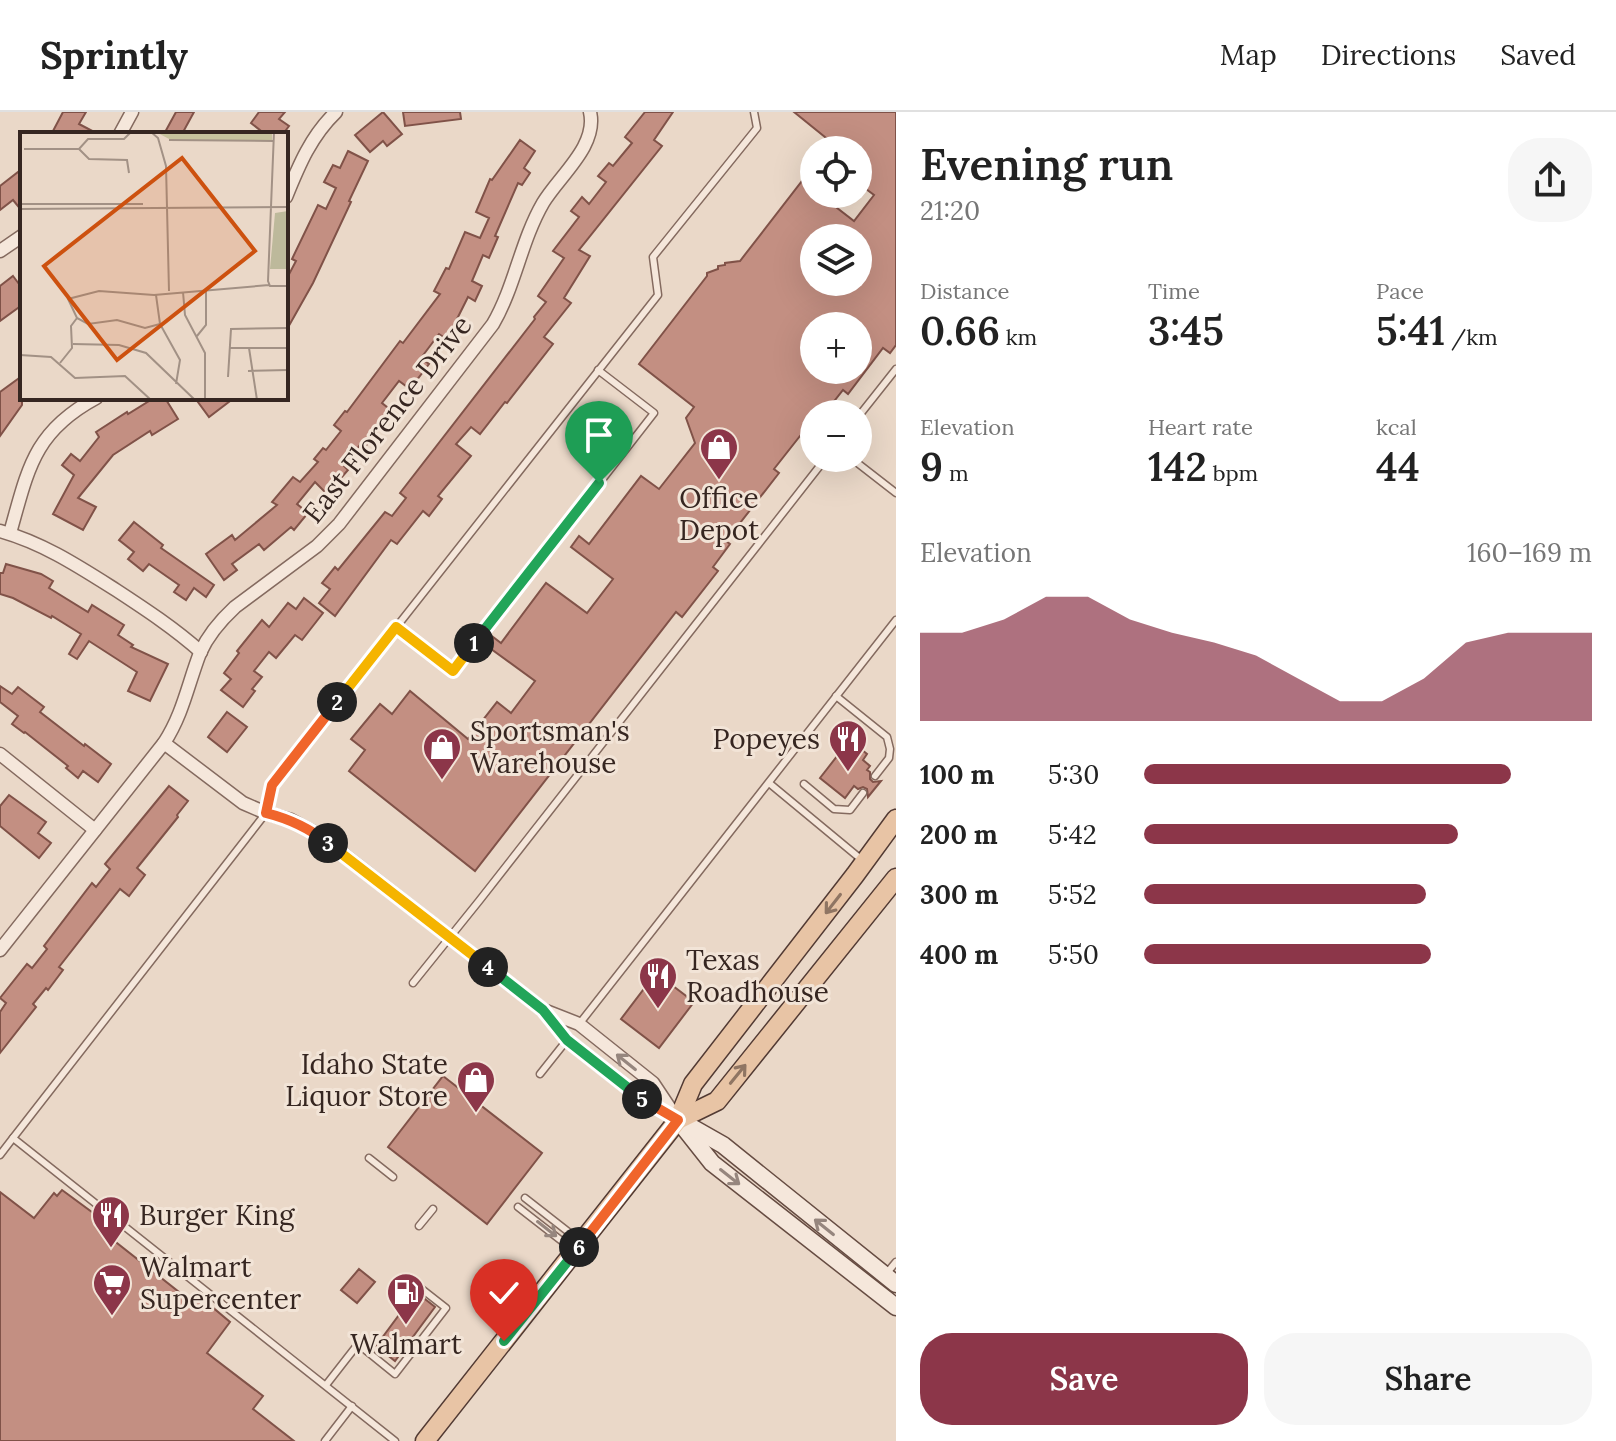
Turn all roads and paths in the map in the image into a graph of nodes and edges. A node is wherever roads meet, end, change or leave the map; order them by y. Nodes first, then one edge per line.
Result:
1 (132, 112) edge
2 (336, 112) edge
3 (590, 112) edge
4 (754, 112) edge
5 (121, 132) edge
6 (288, 192) edge
7 (20, 237) edge
8 (0, 251) edge
9 (896, 369) edge
10 (598, 370) junction
11 (93, 400) edge
12 (871, 400) edge
13 (815, 472) edge
14 (869, 472) edge
15 (896, 493) edge
16 (5, 532) edge
17 (896, 620) edge
18 (396, 627) junction
19 (201, 652) junction
20 (836, 696) junction
21 (164, 743) junction
22 (0, 754) edge
23 (875, 776) dead end
24 (769, 783) junction
25 (804, 784) dead end
26 (863, 793) dead end
27 (266, 813) junction
28 (896, 819) edge
29 (95, 830) junction
30 (865, 862) junction
31 (896, 878) edge
32 (450, 938) junction
33 (0, 950) edge
34 (413, 983) dead end
35 (543, 1010) junction
36 (579, 1024) junction
37 (567, 1040) junction
38 (540, 1074) dead end
39 (678, 1120) junction
40 (13, 1138) junction
41 (0, 1155) edge
42 (369, 1158) dead end
43 (393, 1177) dead end
44 (525, 1198) dead end
45 (518, 1207) dead end
46 (433, 1209) dead end
47 (419, 1226) dead end
48 (579, 1247) junction
49 (896, 1262) edge
50 (409, 1279) dead end
51 (890, 1280) edge
52 (896, 1307) edge
53 (326, 1385) junction
54 (352, 1406) junction
55 (325, 1441) edge
56 (395, 1441) edge
57 (425, 1441) edge

1 - 5 street
2 - 6 street
3 - 19 street, East Florence Drive
4 - 10 lane
7 - 8 street
9 - 12 lane
10 - 18 lane
10 - 18 lane
11 - 16 street
13 - 32 lane
14 - 15 lane
16 - 19 street
17 - 20 lane
18 - 27 lane
19 - 21 street, East Florence Drive
20 - 23 lane
20 - 24 lane
21 - 27 street
21 - 29 street, East Florence Drive
22 - 29 street
24 - 30 lane
24 - 36 lane
25 - 26 lane
27 - 32 street
27 - 40 lane
28 - 30 main road
29 - 33 street, East Florence Drive
30 -> 39 main road
39 -> 31 main road
32 - 34 lane
32 - 35 street
35 - 36 street
35 - 37 street
39 -> 36 street
37 - 38 lane
37 - 39 street
39 - 48 main road
51 -> 39 street
39 -> 52 street
40 - 41 lane
40 - 53 lane
42 - 43 lane
44 - 48 lane
45 -> 48 lane
46 - 47 lane
48 - 57 main road
49 - 51 lane
50 - 53 lane
53 - 54 lane
54 - 55 lane
54 - 56 lane

